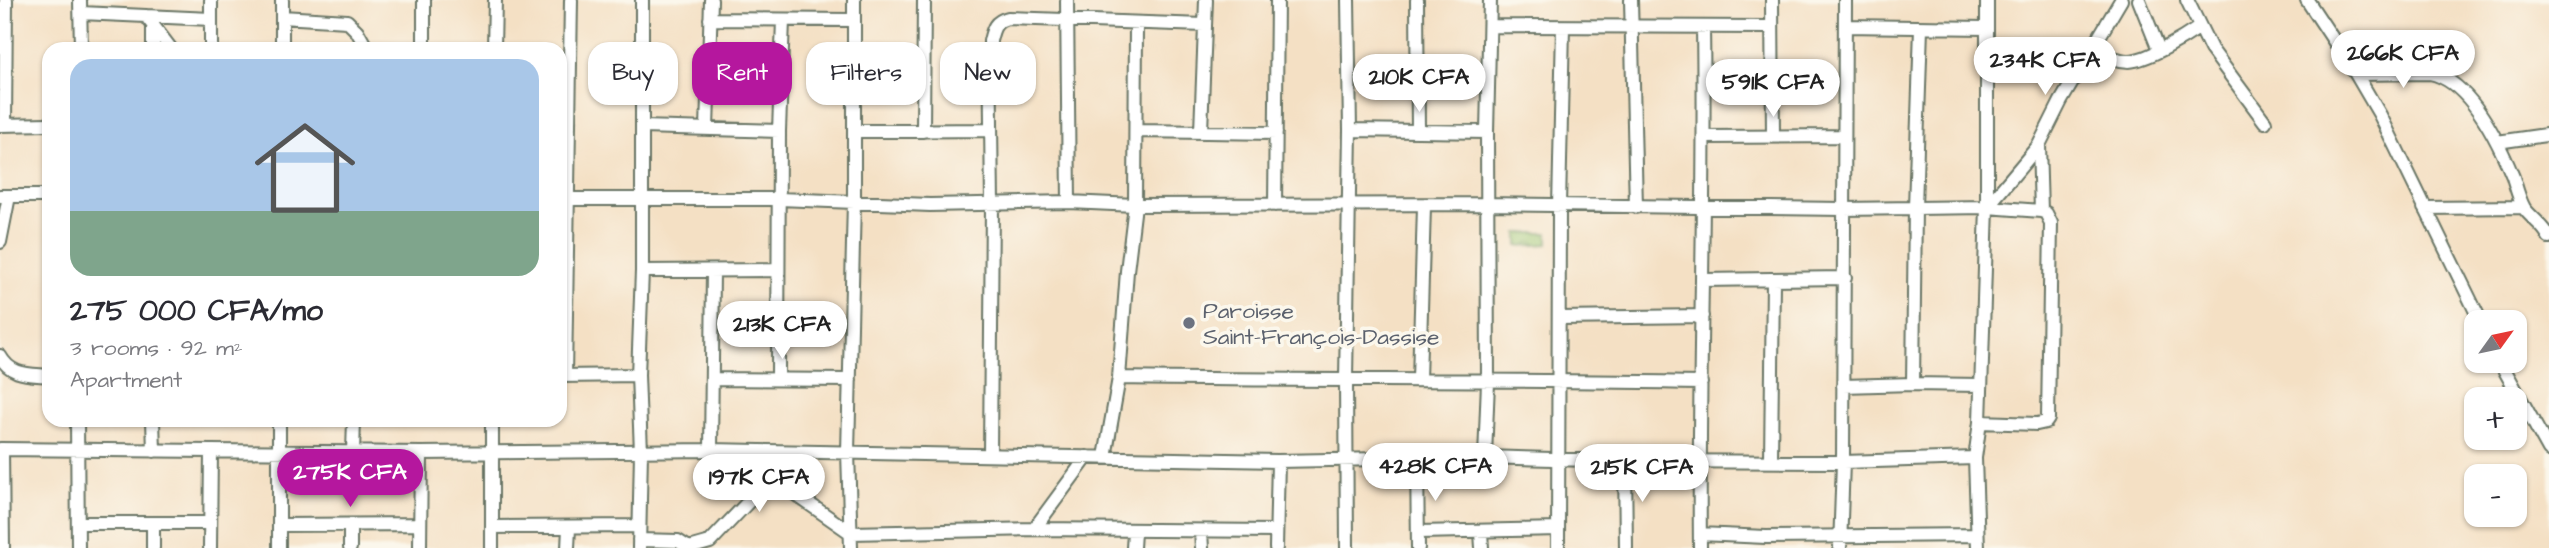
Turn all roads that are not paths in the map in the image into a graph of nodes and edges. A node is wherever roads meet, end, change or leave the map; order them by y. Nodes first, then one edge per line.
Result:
1 (211, 0) edge
2 (282, 0) edge
3 (424, 0) edge
4 (495, 0) edge
5 (570, 0) edge
6 (642, 0) edge
7 (711, 0) edge
8 (854, 0) edge
9 (924, 0) edge
10 (1067, 0) edge
11 (1206, 0) edge
12 (1277, 0) edge
13 (1348, 0) edge
14 (1417, 0) edge
15 (1490, 0) edge
16 (1631, 0) edge
17 (1772, 0) edge
18 (1845, 0) edge
19 (1987, 0) edge
20 (2121, 0) edge
21 (2138, 0) edge
22 (2187, 0) edge
23 (2307, 0) edge
24 (81, 6) edge
25 (4, 8) edge
26 (145, 16) junction
27 (282, 17) junction
28 (211, 19) junction
29 (710, 19) junction
30 (783, 20) junction
31 (853, 20) junction
32 (1066, 22) junction
33 (1136, 24) junction
34 (1204, 25) junction
35 (1490, 26) junction
36 (1631, 26) junction
37 (1845, 26) junction
38 (1563, 27) junction
39 (1703, 27) junction
40 (1771, 27) junction
41 (2200, 27) junction
42 (153, 28) junction
43 (1920, 28) junction
44 (1986, 28) junction
45 (80, 42) edge
46 (153, 42) edge
47 (165, 42) edge
48 (211, 42) edge
49 (282, 42) edge
50 (363, 42) edge
51 (424, 42) edge
52 (494, 42) edge
53 (2092, 49) junction
54 (2159, 50) junction
55 (2356, 74) junction
56 (567, 77) edge
57 (2265, 122) dead end
58 (42, 124) edge
59 (2, 125) edge
60 (642, 127) junction
61 (707, 129) junction
62 (990, 130) junction
63 (1350, 130) junction
64 (779, 131) junction
65 (854, 131) junction
66 (923, 131) junction
67 (1136, 131) junction
68 (1201, 131) junction
69 (1418, 131) junction
70 (1487, 132) junction
71 (1276, 133) junction
72 (2546, 135) dead end
73 (1773, 136) junction
74 (1843, 136) junction
75 (1704, 137) junction
76 (2497, 142) junction
77 (2039, 145) junction
78 (4, 196) edge
79 (42, 197) edge
80 (567, 199) edge
81 (642, 199) junction
82 (779, 199) junction
83 (854, 201) junction
84 (1069, 202) junction
85 (992, 204) junction
86 (1487, 204) junction
87 (1135, 205) junction
88 (1275, 205) junction
89 (1349, 206) junction
90 (1424, 206) junction
91 (1559, 206) junction
92 (2523, 206) junction
93 (1636, 207) junction
94 (1915, 207) junction
95 (1987, 207) junction
96 (1703, 208) junction
97 (2424, 208) junction
98 (1843, 209) junction
99 (2041, 211) junction
100 (2549, 237) edge
101 (0, 242) edge
102 (778, 270) junction
103 (642, 271) junction
104 (713, 272) junction
105 (1845, 278) junction
106 (1703, 280) junction
107 (1773, 280) junction
108 (2475, 310) edge
109 (1702, 316) junction
110 (1560, 318) junction
111 (0, 356) edge
112 (2506, 373) edge
113 (638, 374) junction
114 (42, 375) edge
115 (567, 376) edge
116 (778, 378) junction
117 (1119, 378) junction
118 (713, 379) junction
119 (850, 380) junction
120 (1346, 380) junction
121 (1419, 380) junction
122 (1560, 380) junction
123 (1488, 382) junction
124 (1701, 383) junction
125 (1913, 384) junction
126 (1980, 385) junction
127 (1843, 386) junction
128 (1980, 422) junction
129 (77, 427) edge
130 (153, 427) edge
131 (279, 427) edge
132 (354, 427) edge
133 (492, 427) edge
134 (1, 449) edge
135 (76, 450) junction
136 (278, 450) junction
137 (711, 450) junction
138 (2549, 450) edge
139 (154, 451) junction
140 (211, 452) junction
141 (353, 452) junction
142 (492, 452) junction
143 (641, 452) junction
144 (745, 452) junction
145 (809, 452) junction
146 (848, 452) junction
147 (421, 453) junction
148 (990, 455) junction
149 (1087, 457) junction
150 (1105, 457) junction
151 (1485, 457) junction
152 (1417, 458) junction
153 (1975, 458) junction
154 (1347, 459) junction
155 (1559, 460) junction
156 (1699, 460) junction
157 (1771, 460) junction
158 (1278, 461) junction
159 (1625, 461) junction
160 (1843, 461) junction
161 (775, 480) junction
162 (1, 523) edge
163 (78, 523) junction
164 (153, 523) junction
165 (210, 523) junction
166 (420, 524) junction
167 (280, 525) junction
168 (350, 526) junction
169 (639, 526) junction
170 (493, 527) junction
171 (569, 528) junction
172 (1034, 529) junction
173 (1558, 529) junction
174 (1276, 531) junction
175 (1419, 531) junction
176 (1134, 532) junction
177 (1201, 532) junction
178 (1481, 532) junction
179 (850, 533) junction
180 (1700, 534) junction
181 (1977, 541) edge
182 (1766, 542) edge
183 (1840, 542) edge
184 (1914, 543) edge
185 (639, 544) edge
186 (3, 548) edge
187 (78, 548) edge
188 (153, 548) edge
189 (210, 548) edge
190 (279, 548) edge
191 (350, 548) edge
192 (420, 548) edge
193 (492, 548) edge
194 (568, 548) edge
195 (689, 548) edge
196 (850, 548) edge
197 (1133, 548) edge
198 (1202, 548) edge
199 (1276, 548) edge
200 (1347, 548) edge
201 (1418, 548) edge
202 (1482, 548) edge
203 (1558, 548) edge
204 (1626, 548) edge
205 (1700, 548) edge

1 - 28 street
2 - 27 street
3 - 51 street
4 - 52 street
5 - 56 street
6 - 60 street
7 - 29 street
8 - 31 street
9 - 66 street
10 - 32 street
11 - 34 street
12 - 71 street
13 - 63 street
14 - 69 street
15 - 35 street
16 - 36 street
17 - 40 street
18 - 37 street
19 - 44 street
20 - 53 street
21 - 54 street
22 - 41 street
23 - 55 street
24 - 26 street
24 - 45 street
25 - 59 street
26 - 28 street
26 - 42 street
27 - 49 street
27 - 50 street
28 - 48 street
29 - 30 street
29 - 61 street
30 - 31 street
30 - 64 street
31 - 65 street
32 - 33 street
32 - 62 street
32 - 84 street
33 - 34 street
33 - 67 street
34 - 68 street
35 - 38 street
35 - 70 street
36 - 38 street
36 - 39 street
36 - 93 street
37 - 43 street
37 - 74 street
38 - 91 street
39 - 40 street
39 - 75 street
40 - 73 street
41 - 54 street
41 - 57 street
42 - 46 street
42 - 47 street
43 - 44 street
43 - 94 street
44 - 95 street
53 - 54 street
53 - 77 street
55 - 76 street
55 - 97 street
58 - 59 street
60 - 61 street
60 - 81 street
61 - 64 street
62 - 66 street
62 - 85 street
63 - 69 street
63 - 89 street
64 - 82 street
65 - 66 street
65 - 83 street
67 - 68 street
67 - 87 street
68 - 71 street
69 - 70 street
70 - 86 street
71 - 88 street
72 - 76 street
73 - 74 street
73 - 75 street
74 - 98 street
75 - 96 street
76 - 92 street
77 - 95 street
77 - 99 street
78 - 79 street
78 - 101 street
80 - 81 street
81 - 82 street
81 - 103 street
82 - 83 street
82 - 102 street
83 - 85 street
83 - 119 street
84 - 85 street
84 - 87 street
85 - 148 street
86 - 90 street
86 - 91 street
86 - 123 street
87 - 88 street
87 - 117 street
88 - 89 street
89 - 90 street
89 - 120 street
90 - 121 street
91 - 93 street
91 - 110 street
92 - 97 street
92 - 100 street
93 - 96 street
94 - 95 street
94 - 98 street
94 - 125 street
95 - 99 street
95 - 126 street
96 - 98 street
96 - 106 street
97 - 108 street
98 - 105 street
99 - 128 street
102 - 104 street
102 - 116 street
103 - 104 street
103 - 113 street
104 - 118 street
105 - 107 street
105 - 127 street
106 - 107 street
106 - 109 street
107 - 157 street
109 - 110 street
109 - 124 street
110 - 122 street
111 - 114 street
112 - 138 street
113 - 115 street
113 - 143 street
116 - 118 street
116 - 119 street
117 - 120 street
117 - 150 street
118 - 137 street
119 - 146 street
120 - 121 street
120 - 154 street
121 - 123 street
122 - 123 street
122 - 124 street
122 - 155 street
123 - 151 street
124 - 156 street
125 - 126 street
125 - 127 street
126 - 128 street
127 - 160 street
128 - 153 street
129 - 135 street
130 - 139 street
131 - 136 street
132 - 141 street
133 - 142 street
134 - 135 street
134 - 162 street
135 - 139 street
135 - 163 street
136 - 140 street
136 - 141 street
136 - 167 street
137 - 143 street
137 - 144 street
139 - 140 street
140 - 165 street
141 - 147 street
142 - 143 street
142 - 147 street
142 - 170 street
143 - 169 street
144 - 145 street
144 - 161 street
145 - 146 street
145 - 161 street
146 - 148 street
146 - 179 street
147 - 166 street
148 - 149 street
149 - 150 street
149 - 172 street
150 - 158 street
151 - 152 street
151 - 155 street
152 - 154 street
152 - 175 street
153 - 160 street
153 - 181 street
154 - 158 street
154 - 200 street
155 - 159 street
155 - 173 street
156 - 157 street
156 - 159 street
156 - 180 street
157 - 160 street
158 - 174 street
159 - 204 street
160 - 183 street
161 - 179 street
161 - 195 street
162 - 186 street
163 - 164 street
163 - 187 street
164 - 165 street
164 - 188 street
165 - 189 street
166 - 168 street
166 - 192 street
167 - 168 street
167 - 190 street
168 - 191 street
169 - 171 street
169 - 185 street
170 - 171 street
170 - 193 street
171 - 194 street
172 - 176 street
172 - 179 street
173 - 178 street
173 - 203 street
174 - 177 street
174 - 199 street
175 - 178 street
175 - 201 street
176 - 177 street
176 - 197 street
177 - 198 street
178 - 202 street
179 - 196 street
180 - 182 street
180 - 205 street
181 - 184 street
182 - 183 street
183 - 184 street
185 - 195 street

